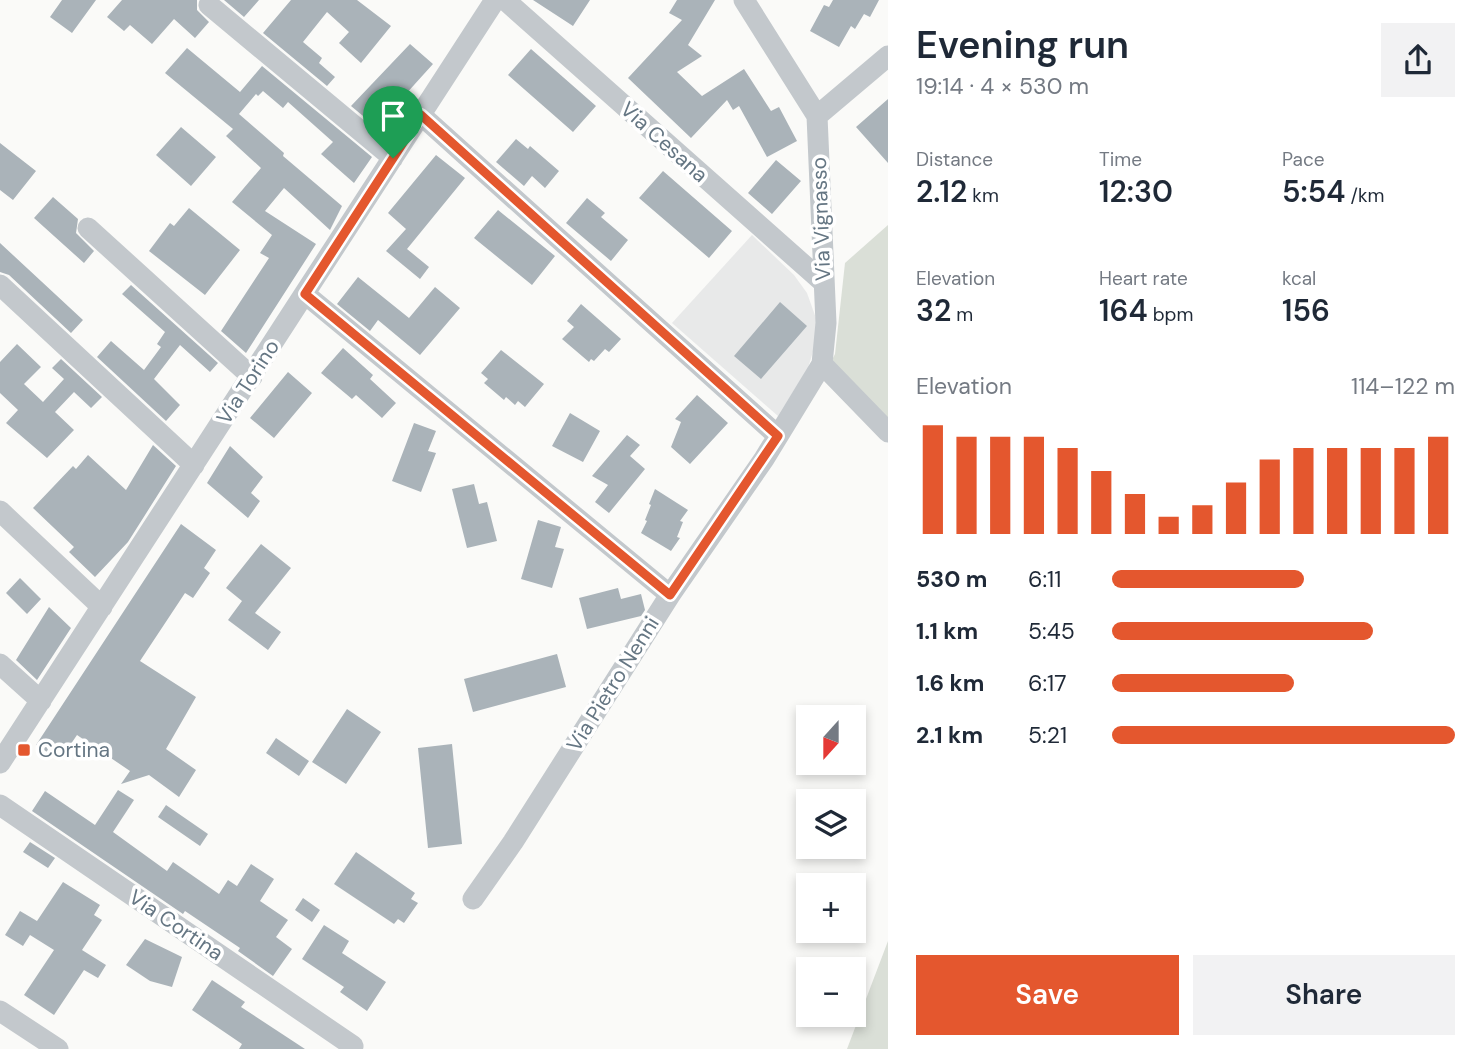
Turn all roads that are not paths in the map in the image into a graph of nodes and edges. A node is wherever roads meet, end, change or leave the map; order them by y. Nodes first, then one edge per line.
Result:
1 (744, 0) edge
2 (493, 2) edge
3 (209, 5) dead end
4 (516, 24) dead end
5 (888, 56) edge
6 (421, 115) junction
7 (817, 116) junction
8 (393, 158) junction
9 (88, 228) dead end
10 (824, 283) junction
11 (0, 285) edge
12 (305, 294) junction
13 (822, 364) junction
14 (252, 377) junction
15 (888, 432) edge
16 (778, 436) junction
17 (194, 465) junction
18 (0, 511) edge
19 (670, 595) junction
20 (102, 607) junction
21 (0, 664) edge
22 (41, 701) junction
23 (0, 763) edge
24 (0, 805) edge
25 (473, 899) dead end
26 (0, 1011) edge
27 (353, 1045) dead end
28 (58, 1049) edge

1 - 7 street, Via Vignasso
2 - 4 street
2 - 6 street, Via Torino
2 - 10 street, Via Cesana
3 - 8 street
5 - 7 street
6 - 8 street, Via Torino
6 - 16 street
7 - 10 street, Via Vignasso
8 - 12 street, Via Torino
9 - 14 street
10 - 13 street, Via Vignasso
11 - 17 street
12 - 14 street, Via Torino
12 - 19 street
13 - 15 street
13 - 16 street, Via Pietro Nenni
14 - 17 street, Via Torino
16 - 19 street, Via Pietro Nenni
17 - 20 street, Via Torino
18 - 20 street
19 - 25 street, Via Pietro Nenni
20 - 22 street, Via Torino
21 - 22 street
22 - 23 street, Via Torino
24 - 27 street, Via Cortina
26 - 28 street

